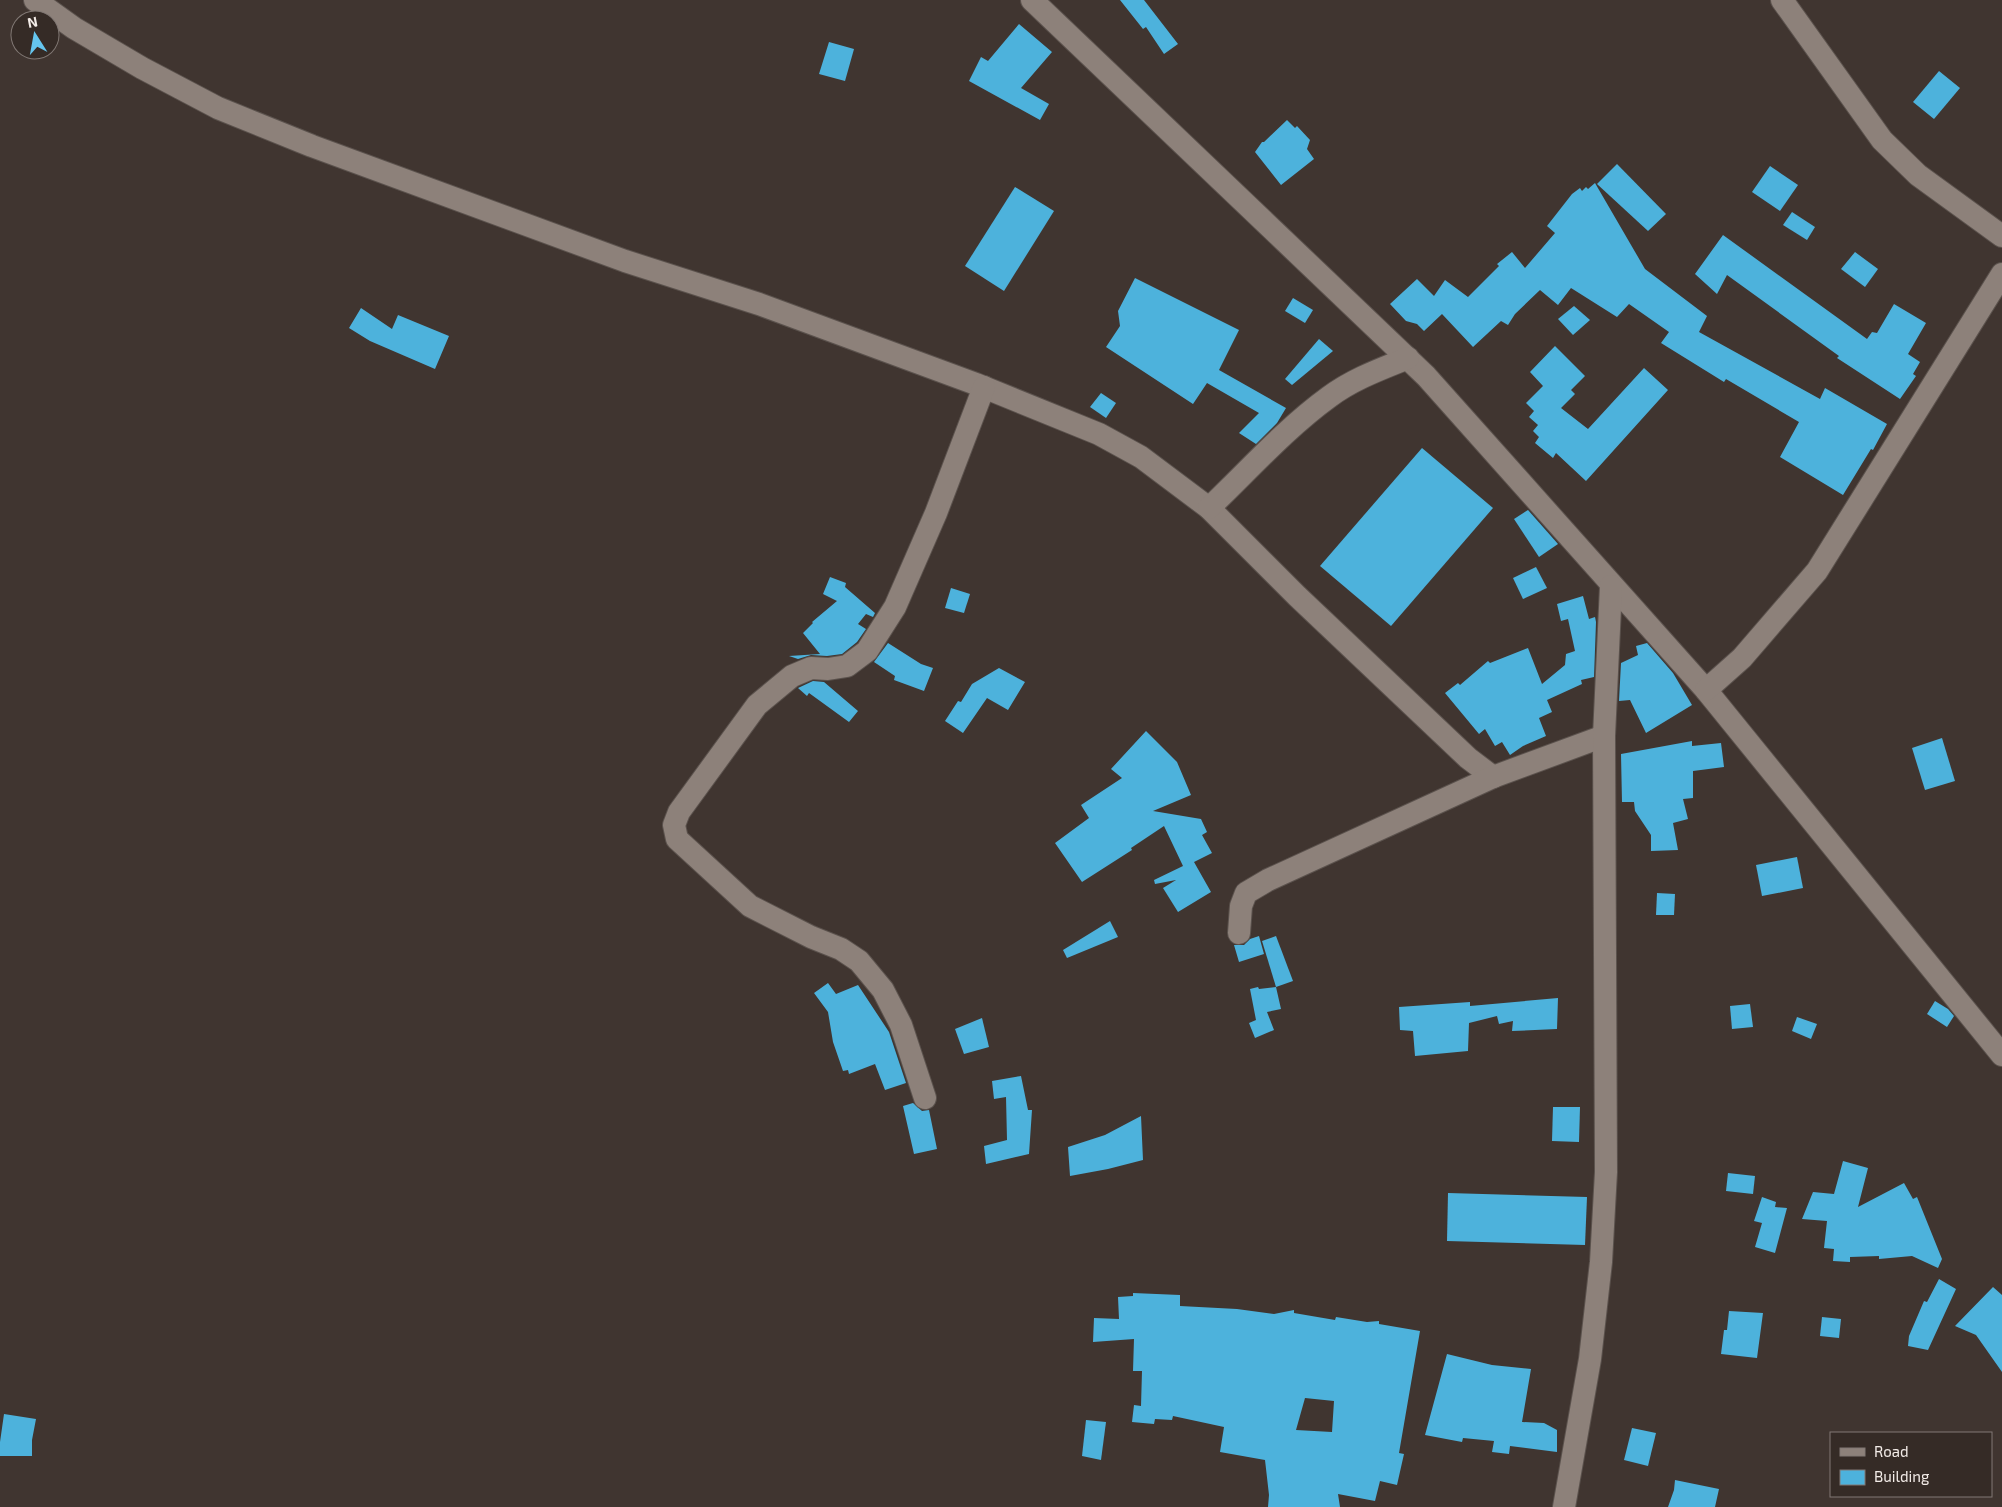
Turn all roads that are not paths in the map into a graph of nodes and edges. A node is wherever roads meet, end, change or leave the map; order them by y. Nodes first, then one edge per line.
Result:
1 (35, 0) edge
2 (1032, 0) edge
3 (1782, 0) edge
4 (2002, 236) edge
5 (2002, 274) edge
6 (1408, 358) junction
7 (984, 387) junction
8 (1209, 508) junction
9 (1611, 586) junction
10 (1706, 690) junction
11 (1604, 736) junction
12 (1493, 777) junction
13 (1239, 932) dead end
14 (2002, 1055) edge
15 (925, 1098) dead end
16 (1564, 1507) edge

1 - 7 street
2 - 6 street
3 - 4 street
5 - 10 street
6 - 8 street
6 - 9 street
7 - 8 street
7 - 15 street
8 - 12 street
9 - 10 street
9 - 11 street
10 - 14 street
11 - 12 street
11 - 16 street
12 - 13 street

